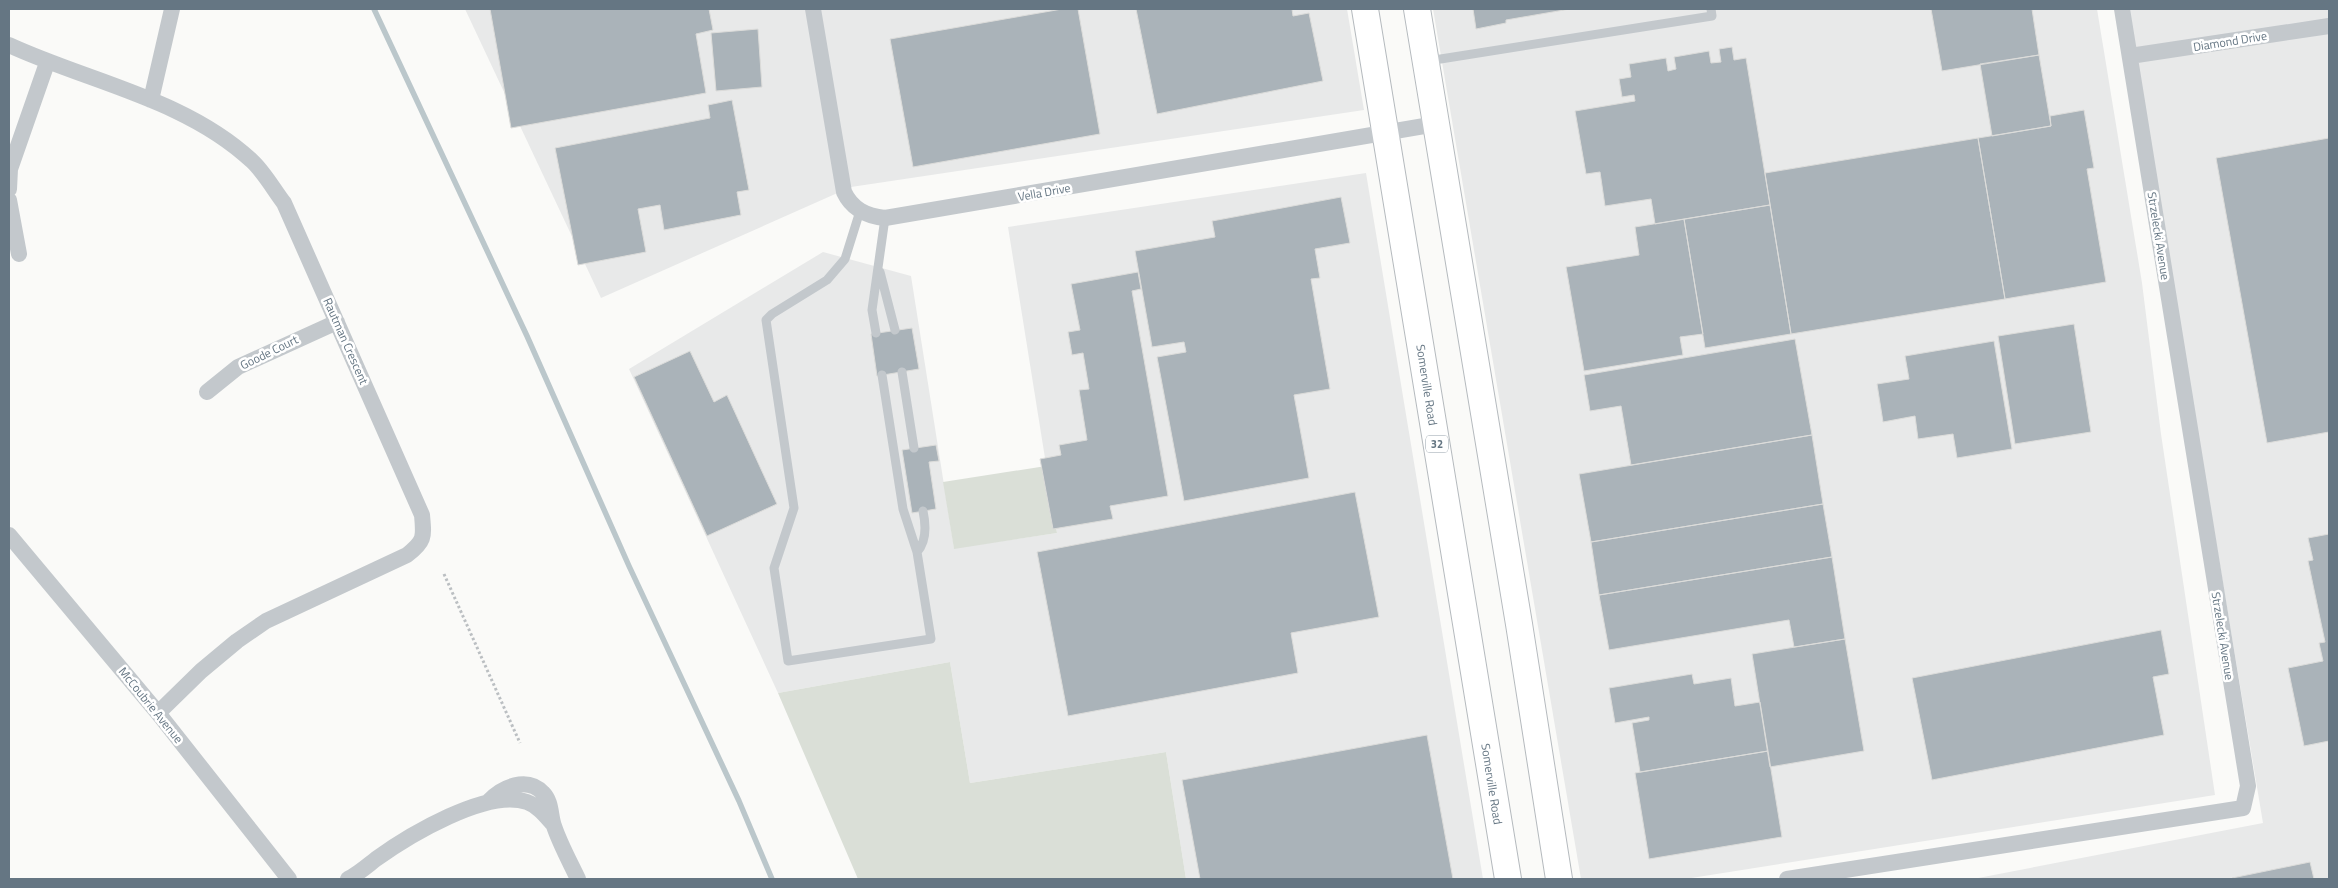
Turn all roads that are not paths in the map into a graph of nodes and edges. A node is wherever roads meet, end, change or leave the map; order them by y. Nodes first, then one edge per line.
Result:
1 (172, 9) edge
2 (813, 9) edge
3 (1365, 9) edge
4 (1417, 9) edge
5 (1711, 9) edge
6 (2122, 9) edge
7 (2329, 26) edge
8 (9, 45) edge
9 (2130, 56) junction
10 (1426, 61) junction
11 (47, 63) junction
12 (151, 100) junction
13 (1436, 124) junction
14 (1386, 132) junction
15 (9, 189) edge
16 (9, 200) edge
17 (860, 211) junction
18 (885, 218) junction
19 (19, 254) dead end
20 (878, 267) junction
21 (337, 322) junction
22 (895, 330) dead end
23 (876, 333) dead end
24 (902, 372) dead end
25 (882, 375) dead end
26 (207, 392) dead end
27 (914, 448) dead end
28 (924, 511) dead end
29 (9, 535) edge
30 (917, 552) junction
31 (153, 708) junction
32 (351, 878) edge
33 (289, 879) edge
34 (578, 879) edge
35 (1508, 879) edge
36 (1559, 879) edge
37 (1787, 879) edge

1 - 12 street
2 - 17 street
3 - 14 main road, Somerville Road / 32
4 - 10 main road
5 - 10 lane
6 - 9 street, Strzelecki Avenue
7 - 9 street, Diamond Drive
8 - 11 street, Rautman Crescent
9 - 37 street, Strzelecki Avenue
10 - 13 main road
11 - 12 street, Rautman Crescent
11 - 15 street
12 - 21 street, Rautman Crescent
13 - 14 street, Vella Drive
13 - 36 main road
14 - 18 street, Vella Drive
14 - 35 main road, Somerville Road / 32
16 - 19 street
17 - 18 street, Vella Drive
17 - 30 lane
18 - 20 lane
20 - 22 lane
20 - 23 lane
21 - 26 street, Goode Court
21 - 31 street, Rautman Crescent
24 - 27 lane
25 - 30 lane
28 - 30 lane
29 - 31 street, McCoubrie Avenue
31 - 33 street, McCoubrie Avenue
32 - 34 street

